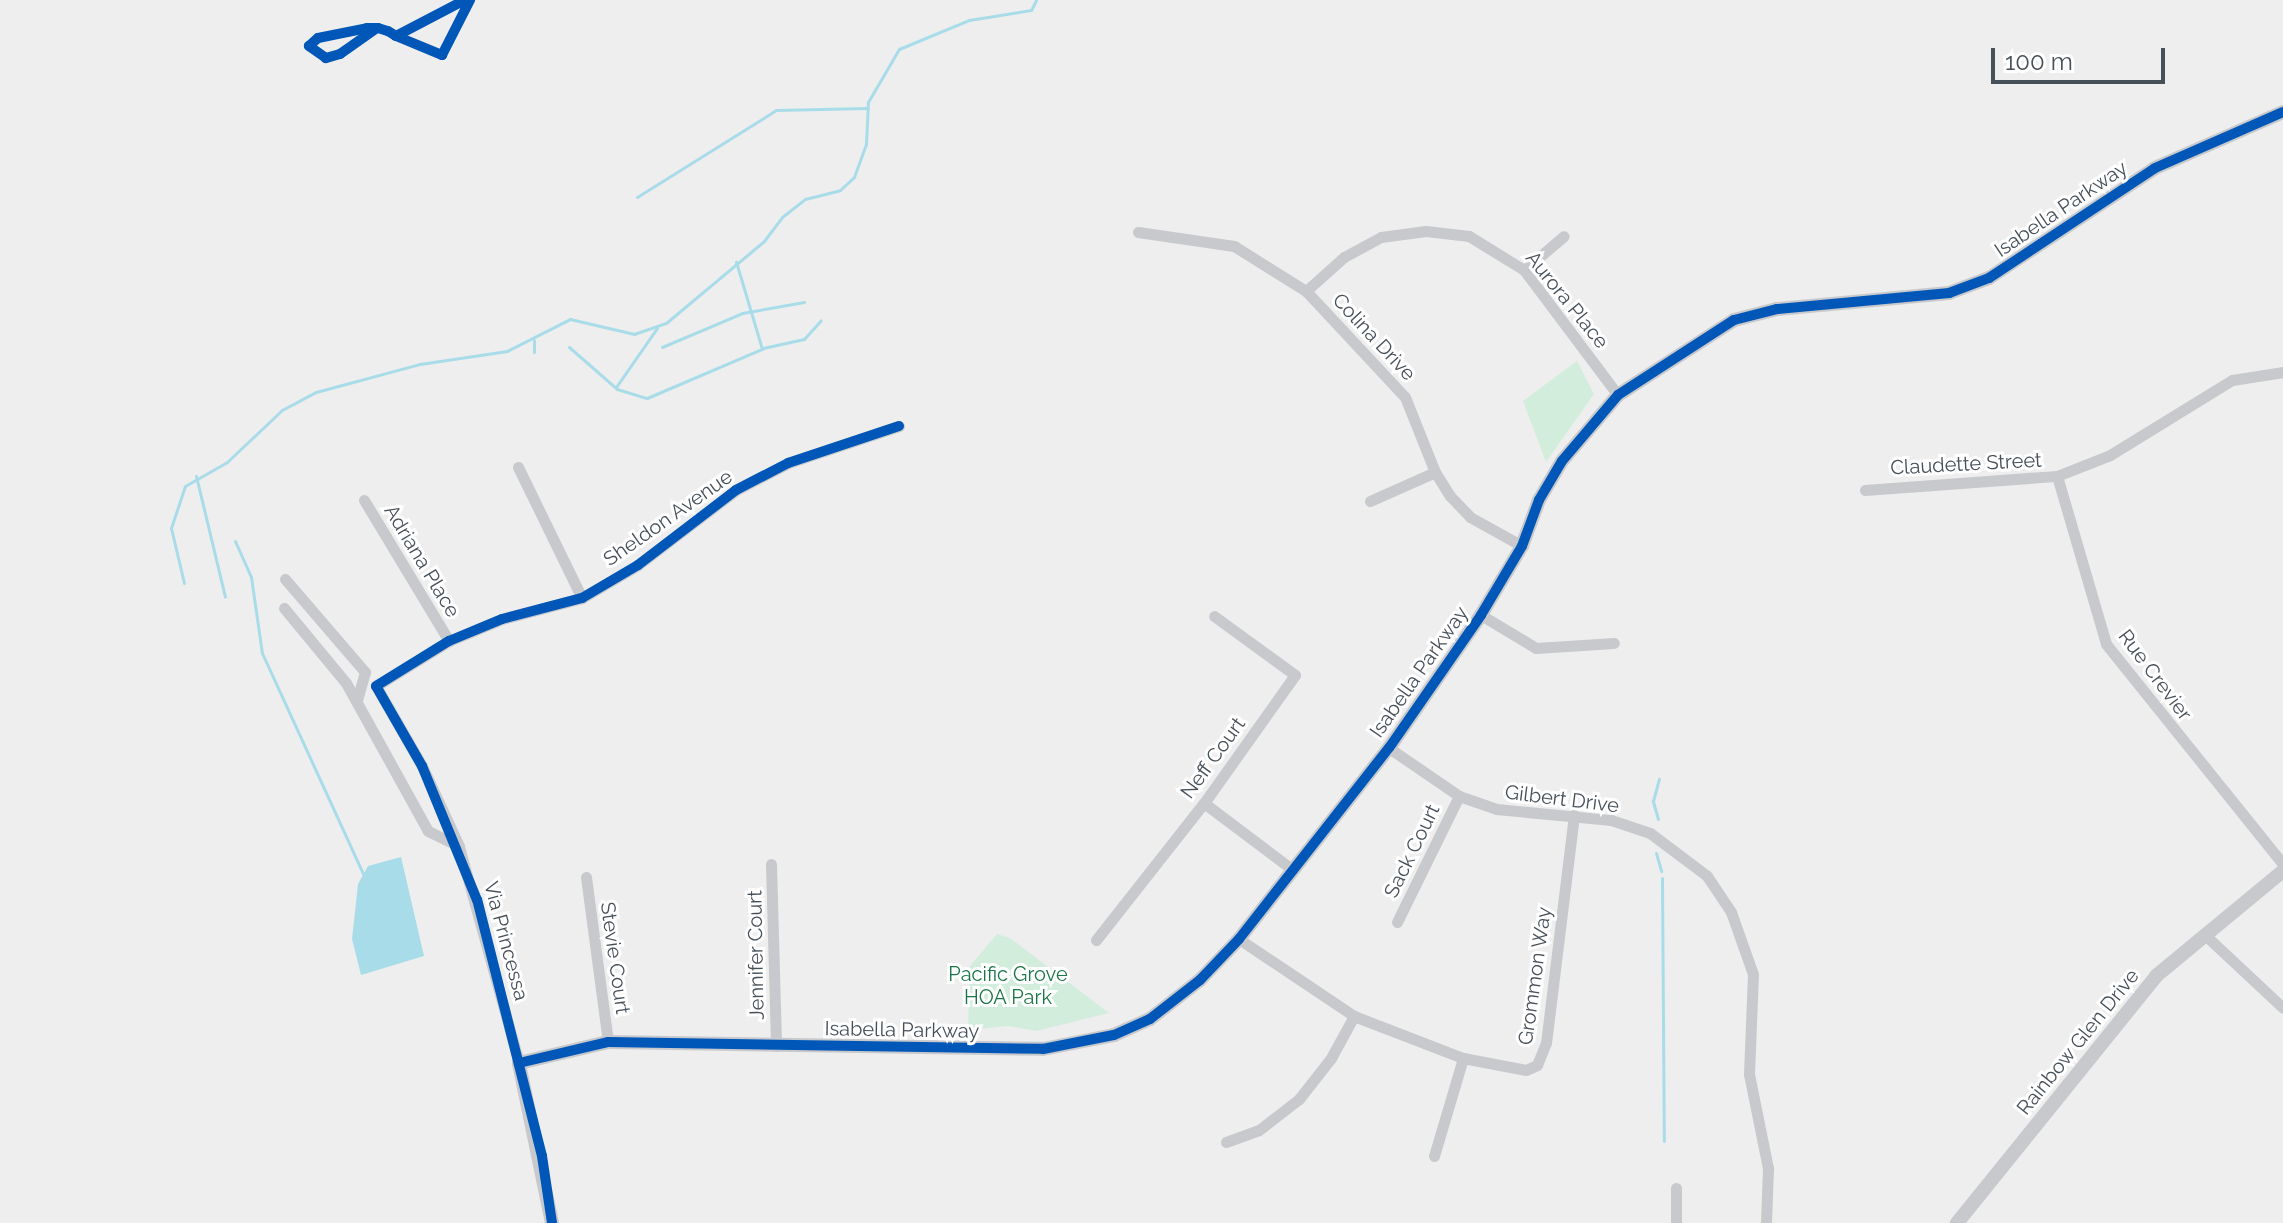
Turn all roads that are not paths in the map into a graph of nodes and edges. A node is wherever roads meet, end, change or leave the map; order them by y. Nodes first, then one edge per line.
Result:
1 (2283, 112) edge
2 (1138, 232) dead end
3 (1564, 236) dead end
4 (1524, 270) junction
5 (1306, 291) junction
6 (2283, 372) edge
7 (1618, 395) junction
8 (899, 426) dead end
9 (518, 467) dead end
10 (1435, 472) junction
11 (2057, 476) junction
12 (1865, 490) dead end
13 (364, 500) dead end
14 (1370, 501) dead end
15 (1522, 546) junction
16 (285, 579) dead end
17 (582, 598) junction
18 (284, 608) dead end
19 (1481, 615) junction
20 (1214, 616) dead end
21 (449, 641) junction
22 (1614, 643) dead end
23 (376, 686) joint
24 (357, 700) junction
25 (1389, 748) junction
26 (1459, 796) junction
27 (1204, 803) junction
28 (1574, 815) junction
29 (459, 846) junction
30 (771, 864) dead end
31 (2283, 864) edge
32 (1293, 870) junction
33 (2283, 871) edge
34 (586, 877) dead end
35 (1397, 922) dead end
36 (2204, 934) junction
37 (1239, 939) junction
38 (1096, 940) dead end
39 (2283, 1008) edge
40 (1354, 1016) junction
41 (608, 1042) junction
42 (776, 1046) junction
43 (1463, 1058) junction
44 (519, 1063) junction
45 (1226, 1142) dead end
46 (1434, 1156) dead end
47 (1676, 1188) dead end
48 (552, 1223) edge
49 (1676, 1223) edge
50 (1766, 1223) edge
51 (1957, 1223) edge

1 - 7 street, Isabella Parkway
2 - 5 street, Colina Drive
3 - 4 street
4 - 5 street, Aurora Place
4 - 7 street, Aurora Place
5 - 10 street, Colina Drive
6 - 11 street, Claudette Street
7 - 15 street, Isabella Parkway
8 - 17 street, Sheldon Avenue
9 - 17 street
10 - 14 street
10 - 15 street, Colina Drive
11 - 12 street, Claudette Street
11 - 31 street, Rue Crevier
13 - 21 street, Adriana Place
15 - 19 street, Isabella Parkway
16 - 24 street
17 - 21 street, Sheldon Avenue
18 - 24 street
19 - 22 street
19 - 25 street, Isabella Parkway
20 - 27 street, Neff Court
21 - 23 street, Sheldon Avenue
23 - 29 street, Via Princessa
24 - 29 street
25 - 26 street, Gilbert Drive
25 - 32 street, Isabella Parkway
26 - 28 street, Gilbert Drive
26 - 35 street, Sack Court
27 - 32 street
27 - 38 street, Neff Court
28 - 43 street, Grommon Way
28 - 50 street, Gilbert Drive
29 - 44 street, Via Princessa
30 - 42 street, Jennifer Court
32 - 37 street, Isabella Parkway
33 - 36 street, Rainbow Glen Drive
34 - 41 street, Stevie Court
36 - 39 street
36 - 51 street, Rainbow Glen Drive
37 - 40 street, Grommon Way
37 - 42 street, Isabella Parkway
40 - 43 street, Grommon Way
40 - 45 street
41 - 42 street, Isabella Parkway
41 - 44 street, Isabella Parkway
43 - 46 street
44 - 48 street, Via Princessa
47 - 49 street

